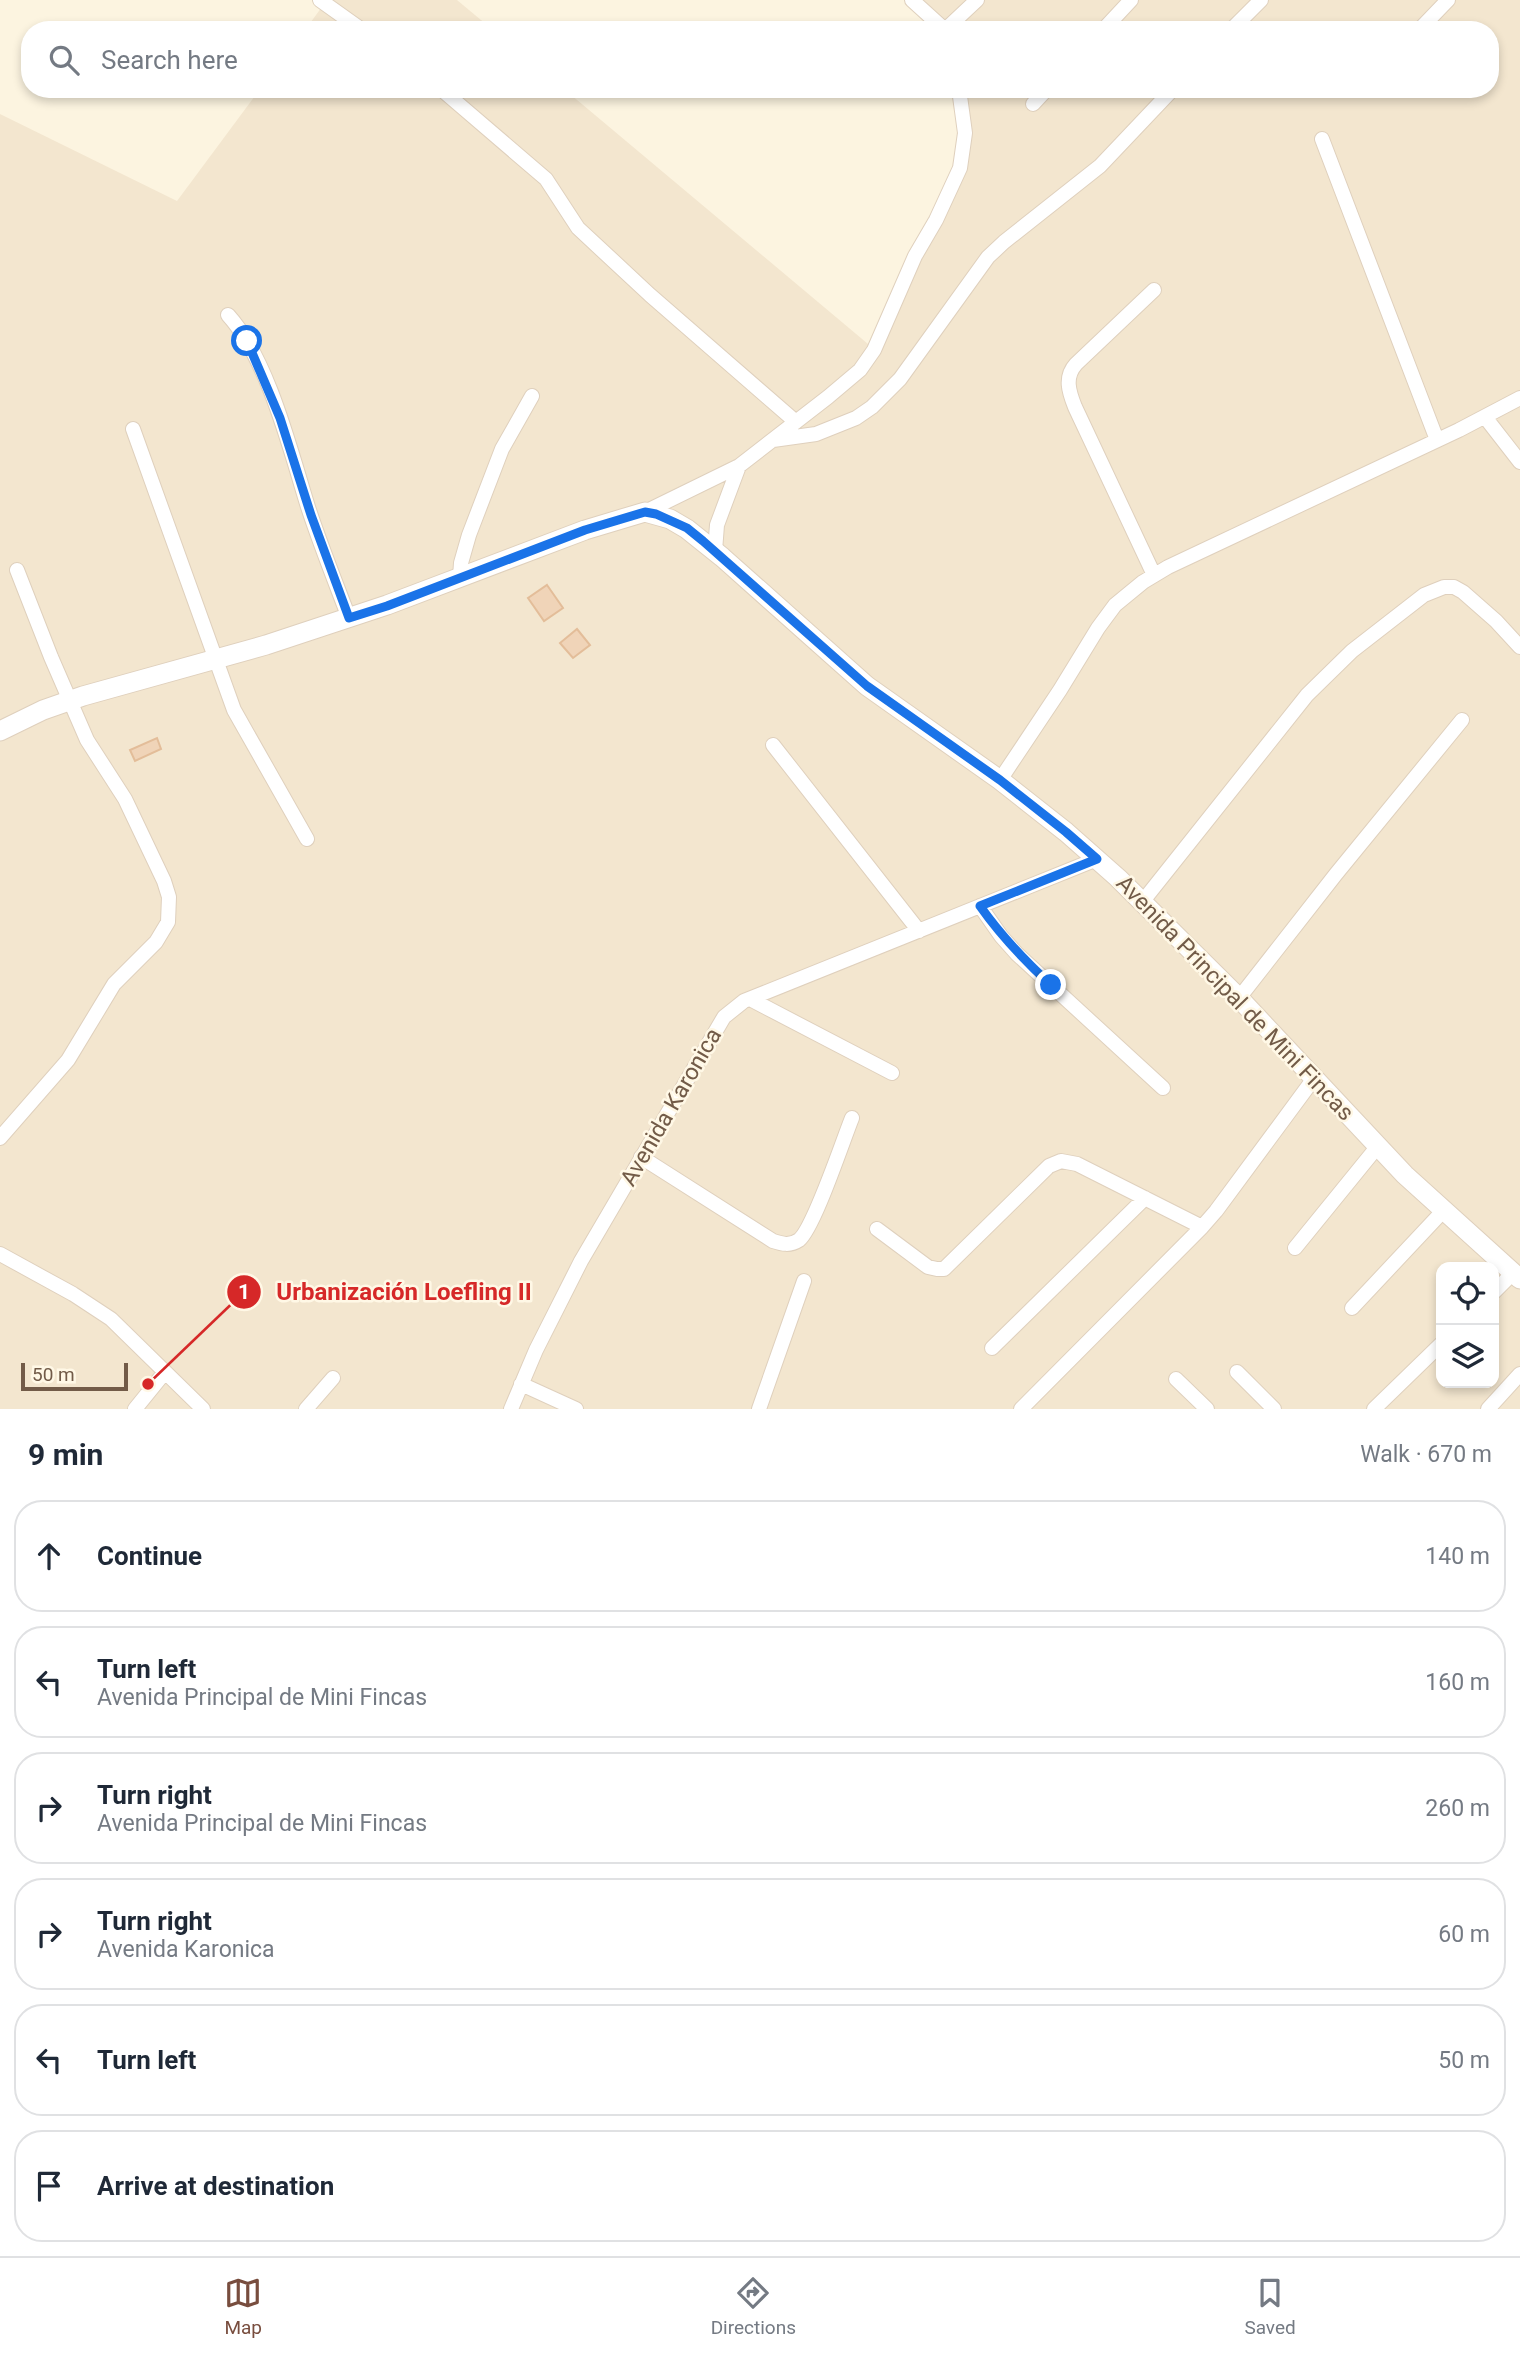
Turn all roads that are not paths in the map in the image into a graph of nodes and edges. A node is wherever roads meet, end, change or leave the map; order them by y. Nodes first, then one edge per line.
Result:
1 (320, 0) edge
2 (912, 0) edge
3 (977, 0) edge
4 (1131, 0) edge
5 (1261, 0) edge
6 (1448, 0) edge
7 (349, 21) edge
8 (935, 21) edge
9 (955, 21) edge
10 (1111, 21) edge
11 (1240, 21) edge
12 (1428, 21) edge
13 (452, 98) edge
14 (960, 98) edge
15 (1039, 98) edge
16 (1164, 98) edge
17 (1033, 104) dead end
18 (1322, 139) dead end
19 (1154, 290) dead end
20 (228, 315) dead end
21 (533, 396) dead end
22 (1520, 398) edge
23 (1485, 416) junction
24 (796, 422) junction
25 (133, 429) dead end
26 (771, 440) junction
27 (1437, 440) junction
28 (1520, 462) edge
29 (739, 466) junction
30 (645, 512) junction
31 (715, 551) junction
32 (17, 570) dead end
33 (1154, 575) junction
34 (460, 577) junction
35 (349, 618) junction
36 (1520, 647) edge
37 (216, 659) junction
38 (69, 701) junction
39 (1462, 720) dead end
40 (0, 731) edge
41 (773, 746) dead end
42 (1000, 780) junction
43 (307, 839) dead end
44 (1097, 859) junction
45 (1143, 901) junction
46 (980, 906) junction
47 (919, 931) junction
48 (1239, 998) junction
49 (750, 999) junction
50 (892, 1073) dead end
51 (1315, 1077) junction
52 (1163, 1088) dead end
53 (852, 1118) dead end
54 (0, 1138) edge
55 (1378, 1146) junction
56 (640, 1157) junction
57 (1144, 1198) junction
58 (1444, 1210) junction
59 (1202, 1227) junction
60 (877, 1230) dead end
61 (1295, 1248) dead end
62 (0, 1254) edge
63 (1517, 1276) edge
64 (804, 1282) dead end
65 (1499, 1289) edge
66 (1352, 1308) dead end
67 (992, 1348) dead end
68 (1436, 1349) edge
69 (165, 1372) junction
70 (1237, 1372) dead end
71 (1520, 1374) edge
72 (334, 1378) dead end
73 (1176, 1379) dead end
74 (521, 1384) junction
75 (1509, 1386) junction
76 (1520, 1397) edge
77 (135, 1409) edge
78 (203, 1409) edge
79 (306, 1409) edge
80 (511, 1409) edge
81 (576, 1409) edge
82 (759, 1409) edge
83 (1021, 1409) edge
84 (1207, 1409) edge
85 (1274, 1409) edge
86 (1374, 1409) edge
87 (1488, 1409) edge

1 - 7 street
2 - 8 street
3 - 9 street
4 - 10 street
5 - 11 street
6 - 12 street
13 - 24 street
14 - 24 street
15 - 17 street
16 - 26 street
18 - 27 street
19 - 33 street
20 - 35 street
21 - 34 street
22 - 23 street
23 - 27 street
23 - 28 street
24 - 26 street
25 - 37 street
26 - 29 street
27 - 33 street
29 - 30 street
29 - 31 street
30 - 31 street, Avenida Principal de Mini Fincas
30 - 34 street
31 - 42 street, Avenida Principal de Mini Fincas
32 - 38 street
33 - 42 street
34 - 35 street
35 - 37 street
36 - 45 street
37 - 38 street
37 - 43 street
38 - 40 street
38 - 54 street
39 - 48 street
41 - 47 street
42 - 44 street, Avenida Principal de Mini Fincas
44 - 45 street, Avenida Principal de Mini Fincas
44 - 46 street, Avenida Karonica
45 - 48 street, Avenida Principal de Mini Fincas
46 - 47 street, Avenida Karonica
46 - 52 street
47 - 49 street, Avenida Karonica
48 - 51 street, Avenida Principal de Mini Fincas
49 - 50 street
49 - 56 street, Avenida Karonica
51 - 55 street, Avenida Principal de Mini Fincas
51 - 59 street
53 - 56 street
55 - 58 street, Avenida Principal de Mini Fincas
55 - 61 street
56 - 74 street, Avenida Karonica
57 - 59 street
57 - 60 street
57 - 67 street
58 - 63 street, Avenida Principal de Mini Fincas
58 - 66 street
59 - 83 street
62 - 69 street
63 - 65 street
64 - 82 street
68 - 86 street
69 - 77 street
69 - 78 street
70 - 85 street
71 - 75 street
72 - 79 street
73 - 84 street
74 - 80 street, Avenida Karonica
74 - 81 street
75 - 76 street
75 - 87 street

